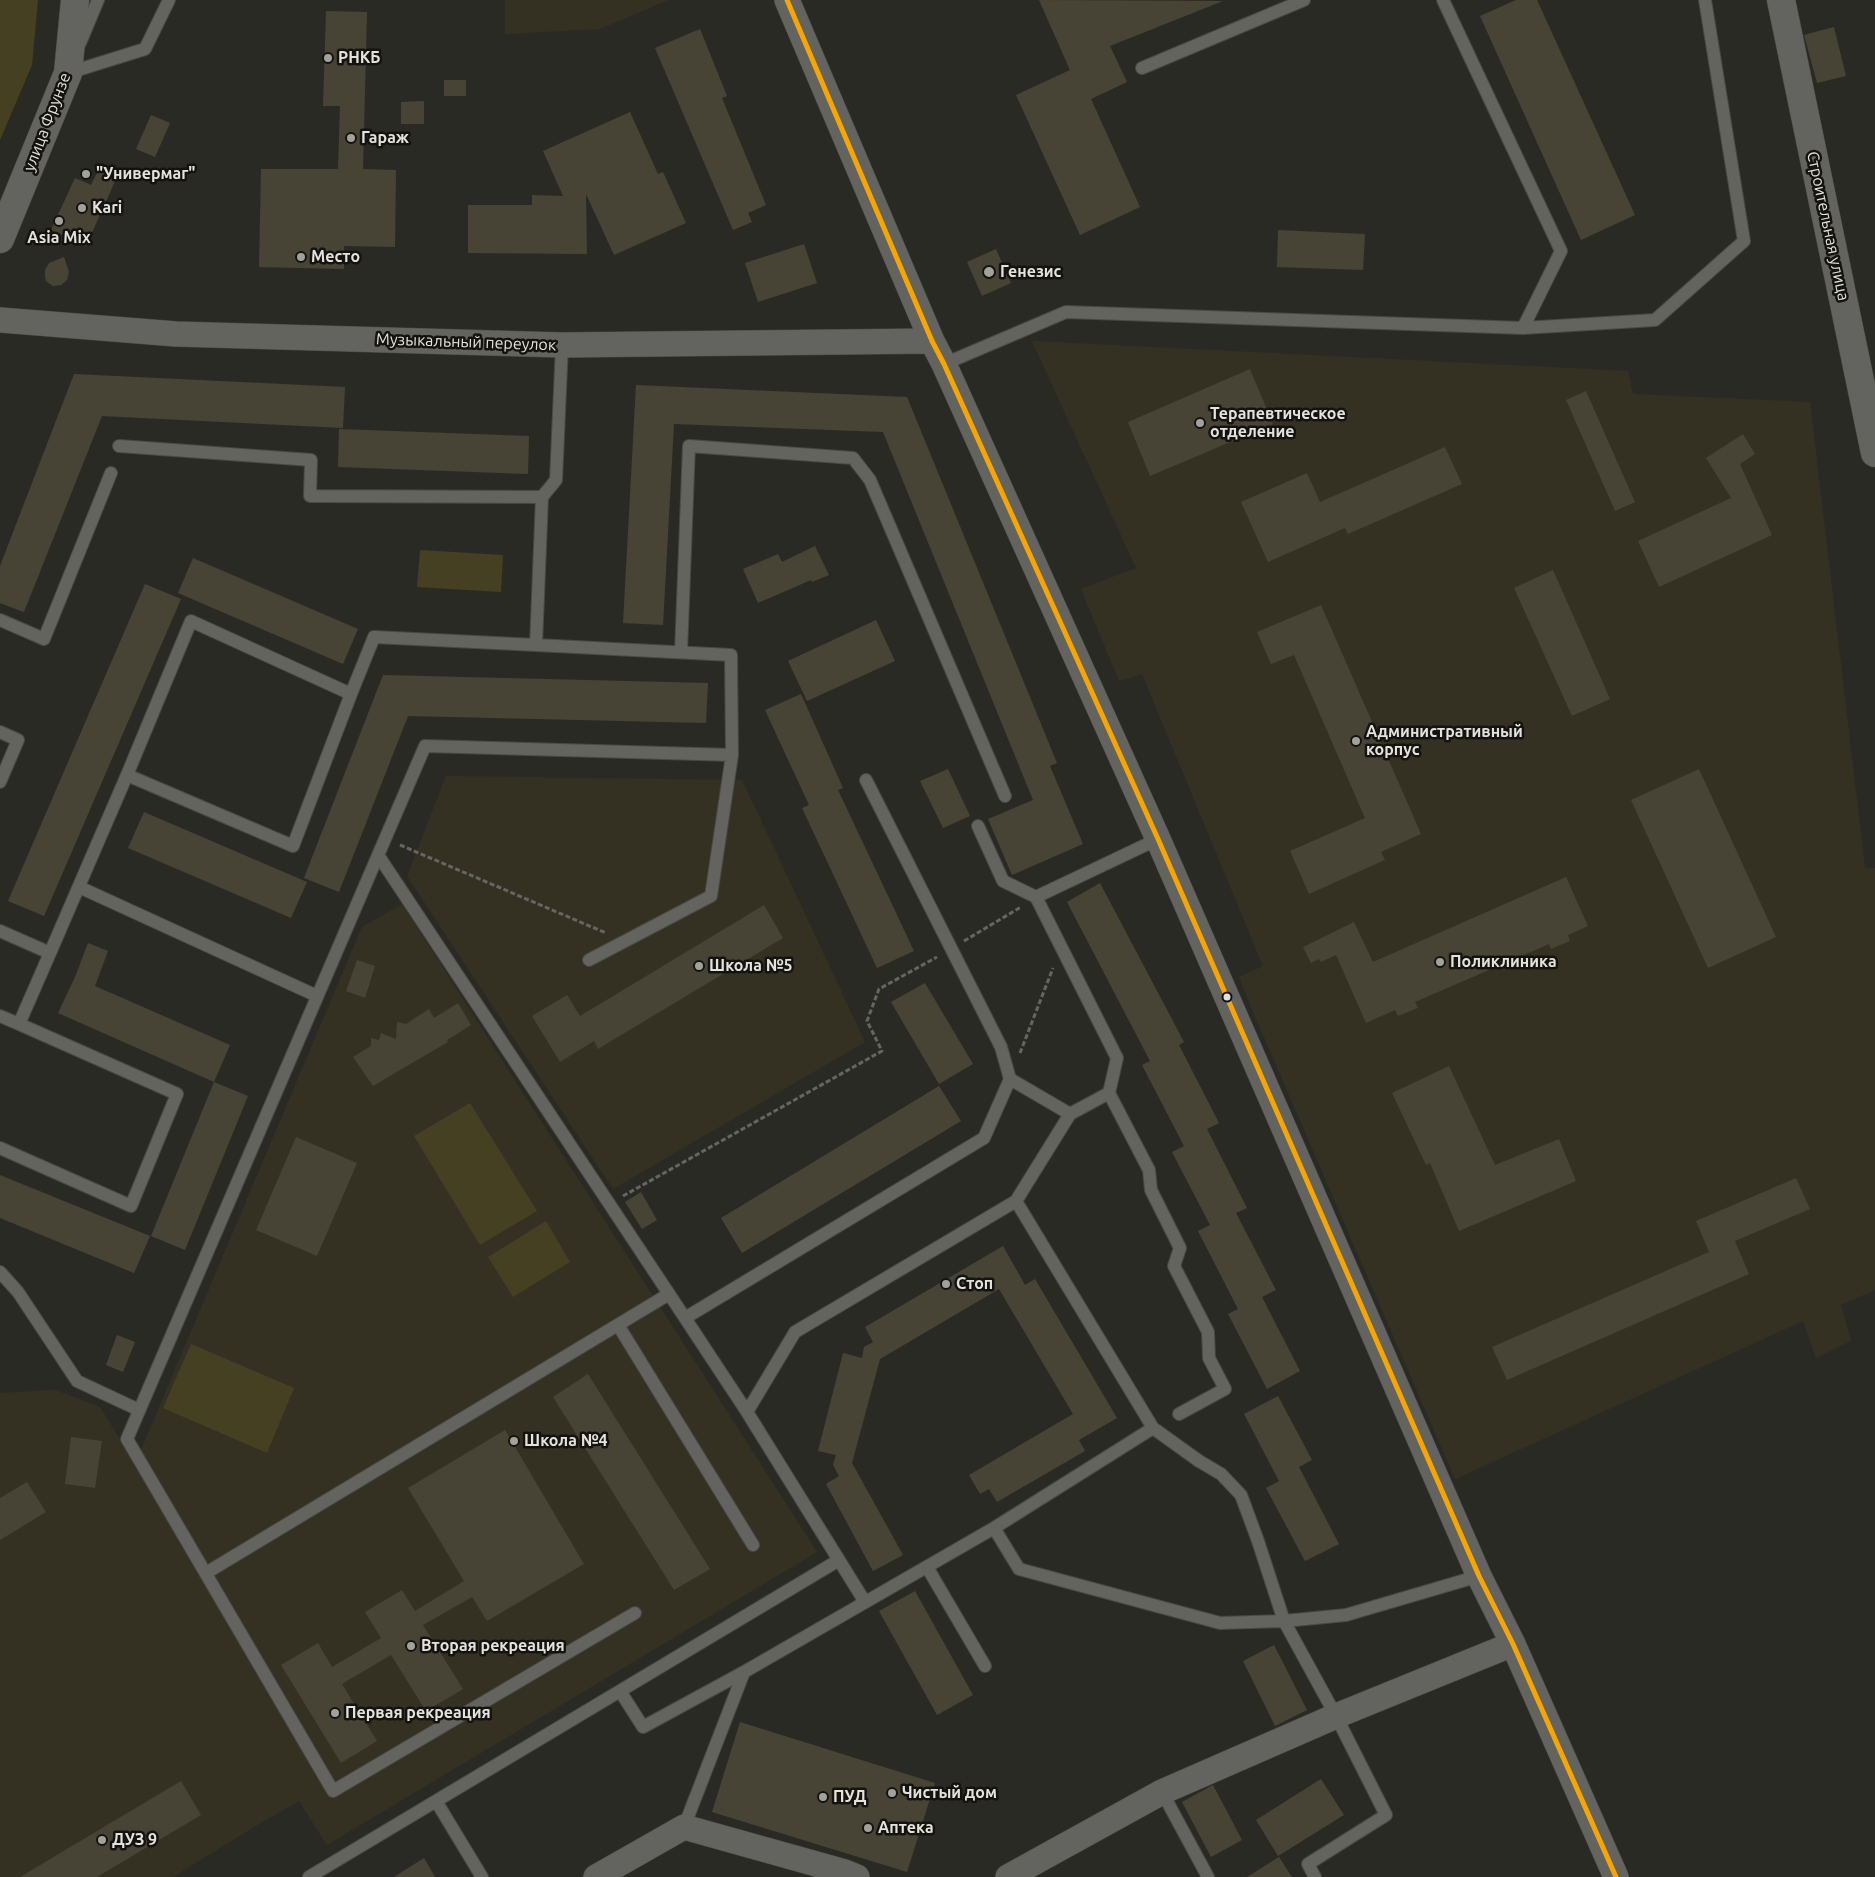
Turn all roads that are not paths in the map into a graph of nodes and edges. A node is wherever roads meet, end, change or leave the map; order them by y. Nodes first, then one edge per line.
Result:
1 (75, 0) edge
2 (98, 0) edge
3 (168, 0) edge
4 (787, 0) edge
5 (804, 0) edge
6 (1304, 0) edge
7 (1443, 0) edge
8 (1705, 0) edge
9 (1781, 0) edge
10 (1142, 68) dead end
11 (68, 73) junction
12 (0, 239) edge
13 (0, 320) edge
14 (1523, 328) junction
15 (932, 341) junction
16 (562, 345) junction
17 (944, 364) junction
18 (119, 446) dead end
19 (1875, 452) edge
20 (111, 473) dead end
21 (542, 497) junction
22 (0, 620) edge
23 (536, 645) junction
24 (681, 652) junction
25 (351, 694) junction
26 (0, 732) edge
27 (732, 754) junction
28 (127, 775) junction
29 (866, 780) dead end
30 (0, 782) edge
31 (1005, 796) dead end
32 (978, 826) dead end
33 (1158, 839) junction
34 (378, 855) junction
35 (78, 887) junction
36 (1036, 897) junction
37 (0, 931) edge
38 (50, 953) junction
39 (589, 960) dead end
40 (318, 996) junction
41 (0, 1016) edge
42 (19, 1024) junction
43 (1010, 1079) junction
44 (1109, 1093) junction
45 (1070, 1114) junction
46 (0, 1148) edge
47 (1016, 1201) junction
48 (0, 1272) edge
49 (669, 1294) junction
50 (685, 1318) junction
51 (618, 1325) junction
52 (139, 1410) junction
53 (747, 1412) junction
54 (1179, 1414) dead end
55 (1153, 1428) junction
56 (994, 1528) junction
57 (753, 1545) dead end
58 (839, 1560) junction
59 (927, 1567) junction
60 (206, 1573) junction
61 (1479, 1576) junction
62 (865, 1602) junction
63 (635, 1613) dead end
64 (1284, 1621) junction
65 (1513, 1644) junction
66 (986, 1666) dead end
67 (744, 1672) junction
68 (620, 1691) junction
69 (1336, 1716) junction
70 (1162, 1792) junction
71 (436, 1801) junction
72 (684, 1827) junction
73 (309, 1877) edge
74 (482, 1877) edge
75 (596, 1877) edge
76 (856, 1877) edge
77 (1008, 1877) edge
78 (1208, 1877) edge
79 (1315, 1877) edge
80 (1616, 1877) edge

1 - 11 main road, улица Фрунзе
2 - 11 lane
3 - 11 lane
4 - 15 street
5 - 15 street
6 - 10 lane
7 - 14 lane
8 - 14 lane
9 - 19 main road, Строительная улица
11 - 12 main road, улица Фрунзе
13 - 16 street, Музыкальный переулок
14 - 17 lane
15 - 16 street, Музыкальный переулок
15 - 17 street
16 - 21 lane
17 - 33 street
18 - 21 lane
20 - 22 lane
21 - 23 lane
23 - 24 lane
23 - 25 lane
24 - 27 lane
24 - 31 lane
25 - 28 lane
25 - 28 lane
26 - 30 lane
27 - 34 lane
27 - 39 lane
28 - 35 lane
29 - 43 lane
32 - 36 lane
33 - 36 lane
33 - 61 street
34 - 40 lane
34 - 49 lane
35 - 38 lane
35 - 40 lane
36 - 44 lane
37 - 38 lane
38 - 42 lane
40 - 52 lane
41 - 42 lane
42 - 46 lane
43 - 45 lane
43 - 50 lane
44 - 45 lane
44 - 54 lane
45 - 47 lane
47 - 53 lane
47 - 55 lane
48 - 52 lane
49 - 50 lane
49 - 51 lane
50 - 53 lane
51 - 57 lane
51 - 60 lane
52 - 60 lane
53 - 58 lane
55 - 56 lane
55 - 64 lane
56 - 59 lane
56 - 64 lane
58 - 62 lane
58 - 68 lane
59 - 62 lane
59 - 66 lane
60 - 63 lane
61 - 64 lane
61 - 65 street
62 - 67 lane
64 - 69 lane
65 - 69 street
65 - 80 street
67 - 68 lane
67 - 72 lane
68 - 71 lane
69 - 70 street
69 - 79 lane
70 - 77 street
70 - 78 lane
71 - 73 lane
71 - 74 lane
72 - 75 street
72 - 76 street

